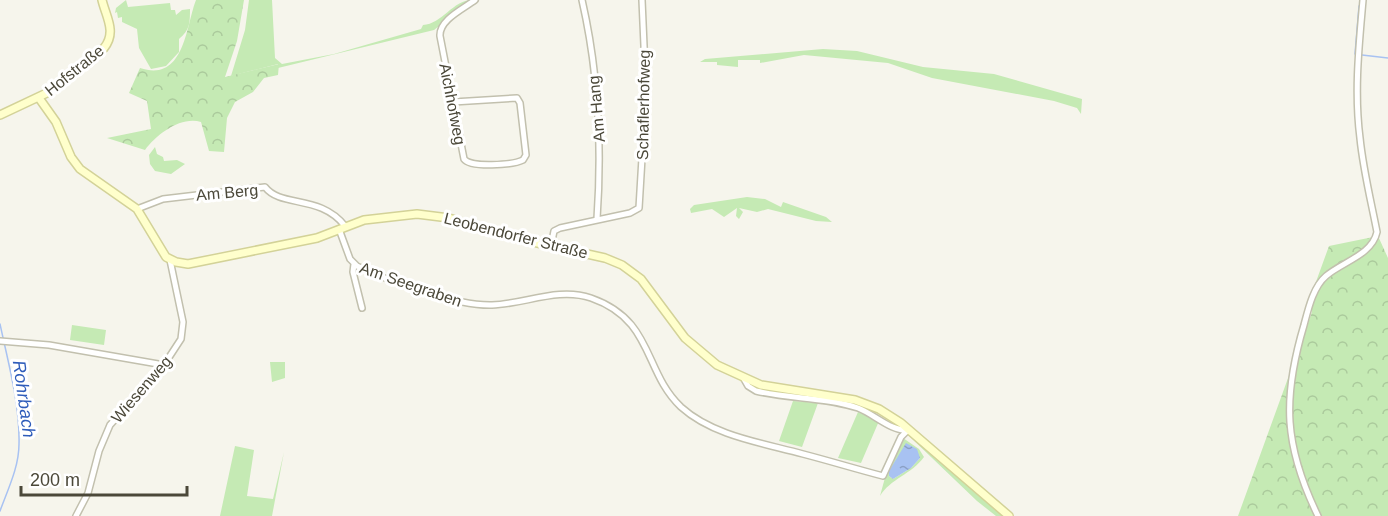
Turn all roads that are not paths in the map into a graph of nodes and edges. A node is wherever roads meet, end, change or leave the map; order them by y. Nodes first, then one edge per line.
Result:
1 (102, 0) edge
2 (475, 0) edge
3 (582, 0) edge
4 (642, 0) edge
5 (1363, 0) edge
6 (39, 98) junction
7 (453, 102) junction
8 (0, 115) edge
9 (137, 209) junction
10 (597, 219) junction
11 (342, 228) junction
12 (551, 246) junction
13 (170, 260) junction
14 (354, 264) junction
15 (362, 308) dead end
16 (0, 341) edge
17 (164, 365) junction
18 (908, 430) junction
19 (76, 516) edge
20 (1009, 516) edge
21 (1318, 516) edge

1 - 6 main road, Hofstraße
2 - 7 street, Aichhofweg
3 - 10 street, Am Hang
4 - 10 street, Schaflerhofweg
5 - 21 street
6 - 8 main road, Hofstraße
6 - 9 main road
7 - 7 street, Aichhofweg
9 - 11 street, Am Berg
9 - 13 main road
10 - 12 street
11 - 12 main road, Leobendorfer Straße
11 - 13 main road, Leobendorfer Straße
11 - 14 street, Am Seegraben
12 - 18 main road, Leobendorfer Straße
13 - 17 street, Wiesenweg
14 - 15 street
14 - 18 street, Am Seegraben
16 - 17 street
17 - 19 street, Wiesenweg
18 - 20 main road, Leobendorfer Straße

